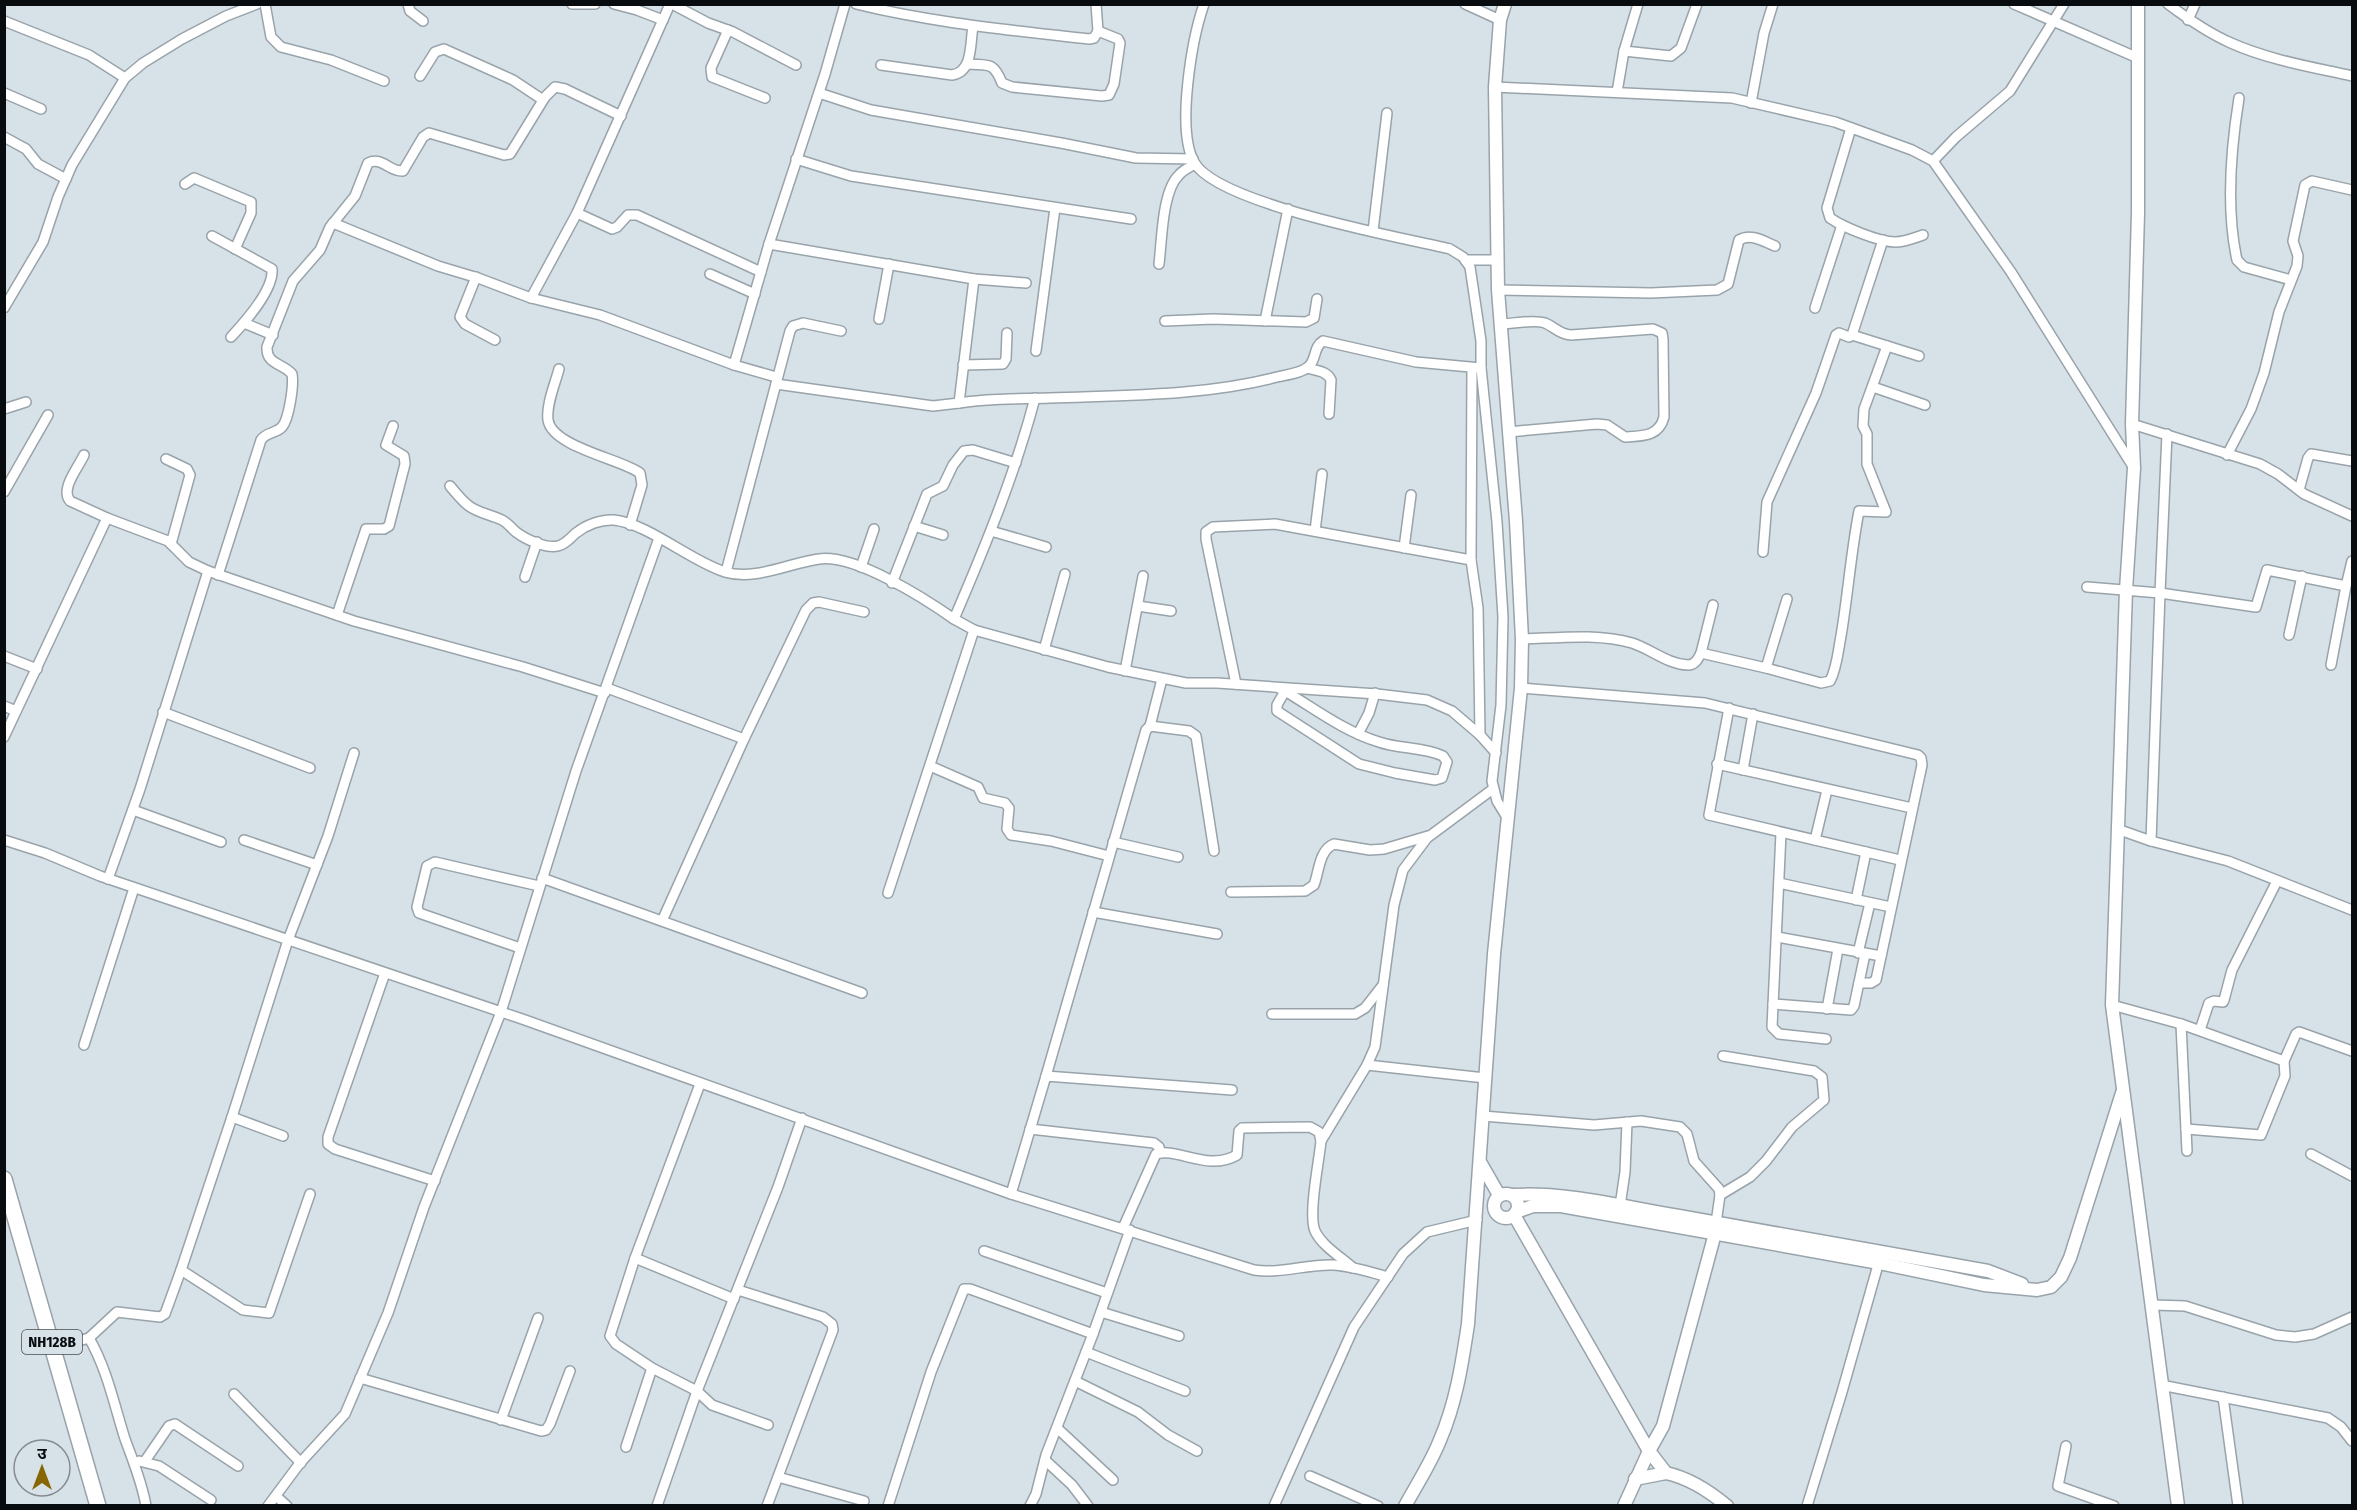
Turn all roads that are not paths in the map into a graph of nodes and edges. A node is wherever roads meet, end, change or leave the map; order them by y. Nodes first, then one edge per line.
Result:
1 (257, 4) edge
2 (264, 4) edge
3 (408, 4) edge
4 (572, 4) edge
5 (595, 4) edge
6 (614, 4) edge
7 (671, 4) edge
8 (844, 4) edge
9 (1096, 4) edge
10 (1204, 4) edge
11 (1465, 4) edge
12 (1505, 4) edge
13 (1638, 4) edge
14 (1697, 4) edge
15 (1773, 4) edge
16 (2014, 4) edge
17 (2064, 4) edge
18 (2138, 4) edge
19 (2168, 4) edge
20 (2195, 4) edge
21 (862, 5) edge
22 (663, 20) junction
23 (1500, 20) junction
24 (2188, 20) junction
25 (4, 21) edge
26 (423, 21) dead end
27 (2055, 21) junction
28 (973, 26) junction
29 (728, 30) junction
30 (1098, 31) junction
31 (1624, 51) junction
32 (2138, 58) junction
33 (967, 64) junction
34 (796, 65) dead end
35 (881, 65) dead end
36 (420, 76) dead end
37 (2352, 76) edge
38 (125, 78) junction
39 (384, 81) dead end
40 (1495, 87) junction
41 (1617, 92) junction
42 (4, 93) edge
43 (819, 93) junction
44 (765, 98) dead end
45 (2239, 98) dead end
46 (543, 100) junction
47 (1751, 103) junction
48 (41, 109) dead end
49 (1388, 113) dead end
50 (621, 116) junction
51 (1851, 128) junction
52 (4, 137) edge
53 (796, 159) junction
54 (1934, 160) junction
55 (1194, 161) junction
56 (66, 179) junction
57 (184, 184) dead end
58 (2352, 190) edge
59 (1055, 208) junction
60 (1288, 209) junction
61 (577, 213) junction
62 (1131, 219) dead end
63 (333, 223) junction
64 (1842, 225) junction
65 (1373, 231) junction
66 (1923, 235) dead end
67 (212, 236) dead end
68 (1883, 240) junction
69 (769, 244) junction
70 (1775, 246) dead end
71 (235, 249) junction
72 (1465, 260) junction
73 (1498, 260) junction
74 (889, 264) junction
75 (1158, 264) dead end
76 (761, 272) junction
77 (710, 274) dead end
78 (476, 277) junction
79 (974, 279) junction
80 (2291, 280) junction
81 (1026, 283) dead end
82 (1498, 290) junction
83 (755, 294) junction
84 (531, 298) junction
85 (1317, 299) dead end
86 (4, 308) edge
87 (1815, 308) dead end
88 (879, 320) dead end
89 (1165, 321) dead end
90 (1265, 321) junction
91 (244, 323) junction
92 (1501, 324) junction
93 (841, 331) dead end
94 (1007, 333) dead end
95 (273, 335) junction
96 (1852, 335) junction
97 (231, 337) dead end
98 (495, 340) dead end
99 (1887, 346) junction
100 (1036, 351) dead end
101 (1918, 356) dead end
102 (734, 365) junction
103 (963, 366) junction
104 (1307, 368) junction
105 (1477, 368) junction
106 (559, 369) dead end
107 (776, 381) junction
108 (1873, 387) junction
109 (1035, 398) junction
110 (26, 402) dead end
111 (959, 403) junction
112 (1925, 405) dead end
113 (4, 409) edge
114 (1329, 414) dead end
115 (48, 415) dead end
116 (2132, 424) junction
117 (393, 426) dead end
118 (1509, 432) junction
119 (2167, 434) junction
120 (2228, 455) junction
121 (84, 456) dead end
122 (166, 459) dead end
123 (2352, 461) edge
124 (1016, 463) junction
125 (2134, 468) junction
126 (1322, 474) dead end
127 (450, 486) dead end
128 (2299, 490) junction
129 (4, 492) edge
130 (1411, 495) dead end
131 (2352, 516) edge
132 (107, 518) junction
133 (630, 525) junction
134 (914, 526) junction
135 (874, 529) dead end
136 (991, 531) junction
137 (1315, 531) junction
138 (943, 535) dead end
139 (659, 538) junction
140 (537, 542) junction
141 (171, 544) junction
142 (1046, 547) dead end
143 (1404, 548) junction
144 (1763, 552) dead end
145 (1471, 560) junction
146 (2352, 561) edge
147 (861, 567) junction
148 (208, 571) junction
149 (726, 572) junction
150 (1065, 574) dead end
151 (218, 575) junction
152 (525, 576) dead end
153 (1143, 576) dead end
154 (2302, 576) junction
155 (892, 583) junction
156 (2346, 586) junction
157 (2087, 587) dead end
158 (2126, 590) junction
159 (2160, 593) junction
160 (1787, 599) dead end
161 (1713, 605) dead end
162 (1138, 606) junction
163 (1171, 610) dead end
164 (864, 612) dead end
165 (337, 615) junction
166 (954, 619) junction
167 (974, 630) junction
168 (2289, 635) dead end
169 (1522, 639) junction
170 (1044, 650) junction
171 (1701, 653) junction
172 (4, 656) edge
173 (2331, 665) dead end
174 (1766, 668) junction
175 (37, 669) junction
176 (1125, 671) junction
177 (1162, 679) junction
178 (1236, 684) junction
179 (1521, 688) junction
180 (1281, 689) junction
181 (605, 691) junction
182 (1375, 693) junction
183 (4, 706) edge
184 (1729, 708) junction
185 (16, 711) junction
186 (162, 712) junction
187 (1753, 714) junction
188 (1149, 726) junction
189 (1358, 734) junction
190 (1480, 735) junction
191 (4, 737) edge
192 (744, 739) junction
193 (354, 753) dead end
194 (1496, 753) junction
195 (1718, 764) junction
196 (930, 766) junction
197 (310, 768) dead end
198 (1743, 770) junction
199 (1492, 789) junction
200 (1827, 790) junction
201 (1912, 808) junction
202 (133, 810) junction
203 (1508, 820) junction
204 (2117, 829) junction
205 (1781, 833) junction
206 (1432, 834) junction
207 (4, 840) edge
208 (244, 840) dead end
209 (1815, 840) junction
210 (2151, 841) junction
211 (221, 842) dead end
212 (1113, 842) junction
213 (1214, 851) dead end
214 (1866, 852) junction
215 (1109, 856) junction
216 (1178, 857) dead end
217 (1900, 860) junction
218 (317, 865) junction
219 (108, 879) junction
220 (2277, 881) junction
221 (540, 882) junction
222 (1779, 883) junction
223 (134, 888) junction
224 (1231, 892) dead end
225 (888, 893) dead end
226 (1856, 900) junction
227 (1870, 903) junction
228 (1891, 908) junction
229 (2352, 910) edge
230 (1092, 912) junction
231 (662, 921) junction
232 (1217, 934) dead end
233 (1777, 937) junction
234 (288, 940) junction
235 (520, 948) junction
236 (1838, 949) junction
237 (1862, 953) junction
238 (1881, 956) junction
239 (385, 973) junction
240 (1859, 982) junction
241 (1384, 983) junction
242 (862, 993) dead end
243 (1773, 1004) junction
244 (2112, 1005) junction
245 (1827, 1009) junction
246 (501, 1012) junction
247 (1272, 1014) dead end
248 (2181, 1024) junction
249 (2200, 1030) junction
250 (1826, 1039) dead end
251 (84, 1045) dead end
252 (2352, 1051) edge
253 (1723, 1056) dead end
254 (2284, 1061) junction
255 (1367, 1065) junction
256 (1046, 1076) junction
257 (1485, 1078) junction
258 (700, 1084) junction
259 (2123, 1088) junction
260 (1232, 1090) dead end
261 (1483, 1116) junction
262 (232, 1118) junction
263 (802, 1118) junction
264 (1626, 1122) junction
265 (1030, 1129) junction
266 (2186, 1129) junction
267 (283, 1136) dead end
268 (1322, 1141) junction
269 (2187, 1151) dead end
270 (1160, 1153) junction
271 (2311, 1154) dead end
272 (1479, 1161) junction
273 (2352, 1173) edge
274 (4, 1179) edge
275 (435, 1181) junction
276 (310, 1194) dead end
277 (1011, 1194) junction
278 (1499, 1195) junction
279 (1512, 1195) junction
280 (1720, 1195) junction
281 (1620, 1206) junction
282 (1494, 1208) junction
283 (1515, 1214) junction
284 (1477, 1220) junction
285 (1716, 1227) junction
286 (1127, 1229) junction
287 (984, 1251) dead end
288 (635, 1258) junction
289 (1880, 1258) junction
290 (1353, 1268) junction
291 (181, 1270) junction
292 (1388, 1277) junction
293 (1107, 1293) junction
294 (736, 1294) junction
295 (2153, 1305) junction
296 (1101, 1312) junction
297 (2352, 1317) edge
298 (538, 1318) dead end
299 (1093, 1334) junction
300 (1179, 1336) dead end
301 (89, 1338) junction
302 (54, 1348) junction
303 (1086, 1352) junction
304 (652, 1368) junction
305 (570, 1371) dead end
306 (360, 1378) junction
307 (1075, 1381) junction
308 (2161, 1385) junction
309 (697, 1391) junction
310 (1185, 1391) dead end
311 (234, 1394) dead end
312 (2223, 1397) junction
313 (501, 1420) junction
314 (768, 1425) dead end
315 (1057, 1428) junction
316 (2352, 1441) edge
317 (2066, 1446) dead end
318 (626, 1447) dead end
319 (1649, 1450) junction
320 (1197, 1451) dead end
321 (1045, 1460) junction
322 (134, 1461) junction
323 (145, 1461) junction
324 (301, 1463) junction
325 (238, 1466) dead end
326 (1666, 1473) junction
327 (1310, 1476) dead end
328 (778, 1477) junction
329 (1635, 1479) junction
330 (1113, 1480) dead end
331 (276, 1496) junction
332 (211, 1500) dead end
333 (864, 1501) dead end
334 (1034, 1503) edge
335 (98, 1506) edge
336 (146, 1506) edge
337 (268, 1506) edge
338 (287, 1506) edge
339 (657, 1506) edge
340 (766, 1506) edge
341 (888, 1506) edge
342 (1088, 1506) edge
343 (1274, 1506) edge
344 (1378, 1506) edge
345 (1405, 1506) edge
346 (1624, 1506) edge
347 (1726, 1506) edge
348 (1807, 1506) edge
349 (2114, 1506) edge
350 (2178, 1506) edge
351 (2238, 1506) edge

1 - 38 street
2 - 39 street
3 - 26 street
4 - 5 street
6 - 22 street
7 - 22 street
7 - 29 street
8 - 43 street
9 - 30 street
10 - 55 street
11 - 23 street
12 - 23 street
13 - 31 street
14 - 31 street
15 - 47 street
16 - 27 street
17 - 27 street
18 - 32 street
19 - 24 street
20 - 24 street
21 - 28 street
22 - 50 street
23 - 40 street
24 - 37 street
25 - 38 street
27 - 32 street
27 - 54 street
28 - 30 street
28 - 33 street
29 - 34 street
29 - 44 street
30 - 33 street
31 - 41 street
32 - 116 street
33 - 35 street
36 - 46 street
38 - 56 street
40 - 41 street
40 - 73 street
41 - 47 street
42 - 48 street
43 - 53 street
43 - 55 street
45 - 80 street
46 - 50 street
46 - 63 street
47 - 51 street
49 - 65 street
50 - 61 street
51 - 54 street
51 - 64 street
52 - 56 street
53 - 59 street
53 - 69 street
54 - 125 street
55 - 60 street
55 - 75 street
56 - 86 street
57 - 71 street
58 - 80 street
59 - 62 street
59 - 100 street
60 - 65 street
60 - 90 street
61 - 76 street
61 - 84 street
63 - 78 street
63 - 95 street
64 - 68 street
64 - 87 street
65 - 72 street
66 - 68 street
67 - 71 street
68 - 96 street
69 - 74 street
69 - 76 street
70 - 82 street
71 - 91 street
72 - 73 street
72 - 105 street
73 - 82 street
74 - 79 street
74 - 88 street
76 - 83 street
77 - 83 street
78 - 84 street
78 - 98 street
79 - 81 street
79 - 103 street
80 - 120 street
82 - 92 street
83 - 102 street
84 - 102 street
85 - 90 street
89 - 90 street
91 - 95 street
91 - 97 street
92 - 118 street
92 - 118 street
93 - 107 street
94 - 103 street
95 - 151 street
96 - 99 street
96 - 144 street
99 - 101 street
99 - 108 street
102 - 107 street
103 - 111 street
104 - 105 street
104 - 109 street
104 - 114 street
105 - 145 street
105 - 194 street
106 - 133 street
107 - 111 street
107 - 149 street
108 - 112 street
108 - 174 street
109 - 111 street
109 - 124 street
110 - 113 street
115 - 129 street
116 - 119 street
116 - 125 street
117 - 165 street
118 - 169 street
119 - 120 street
119 - 159 street
120 - 128 street
121 - 132 street
122 - 141 street
123 - 128 street
124 - 134 street
124 - 136 street
125 - 158 street
126 - 137 street
127 - 140 street
128 - 131 street
130 - 143 street
132 - 141 street
132 - 175 street
133 - 139 street
133 - 140 street
134 - 138 street
134 - 155 street
135 - 147 street
136 - 142 street
136 - 166 street
137 - 143 street
137 - 178 street
139 - 149 street
139 - 181 street
140 - 152 street
141 - 148 street
143 - 145 street
145 - 190 street
146 - 156 street
147 - 149 street
147 - 155 street
148 - 151 street
148 - 186 street
150 - 170 street
151 - 165 street
153 - 162 street
154 - 156 street
154 - 159 street
154 - 168 street
155 - 166 street
156 - 173 street
157 - 158 street
158 - 159 street
158 - 204 street
159 - 210 street
160 - 174 street
161 - 171 street
162 - 163 street
162 - 176 street
164 - 192 street
165 - 181 street
166 - 167 street
167 - 170 street
167 - 196 street
169 - 171 street
169 - 179 street
170 - 176 street
171 - 174 street
172 - 175 street
175 - 185 street
176 - 177 street
177 - 178 street
177 - 188 street
178 - 180 street
179 - 184 street
179 - 203 street
180 - 182 street
180 - 189 street
180 - 189 street
181 - 192 street
181 - 221 street
182 - 189 street
182 - 190 street
183 - 185 street
184 - 187 street
184 - 195 street
185 - 191 street
186 - 197 street
186 - 202 street
187 - 198 street
187 - 201 street
188 - 212 street
188 - 213 street
190 - 194 street
192 - 231 street
193 - 218 street
194 - 199 street
195 - 198 street
195 - 205 street
196 - 215 street
196 - 225 street
198 - 200 street
199 - 203 street
199 - 206 street
200 - 201 street
200 - 209 street
201 - 217 street
202 - 211 street
202 - 219 street
203 - 257 street
204 - 210 street
204 - 244 street
205 - 209 street
205 - 222 street
206 - 224 street
206 - 241 street
207 - 219 street
208 - 218 street
209 - 214 street
210 - 220 street
212 - 215 street
212 - 216 street
214 - 217 street
214 - 226 street
215 - 230 street
217 - 228 street
218 - 234 street
219 - 223 street
220 - 229 street
220 - 249 street
221 - 231 street
221 - 235 street
221 - 235 street
222 - 226 street
222 - 233 street
223 - 234 street
223 - 251 street
226 - 227 street
227 - 228 street
227 - 237 street
228 - 238 street
230 - 232 street
230 - 256 street
231 - 242 street
233 - 236 street
233 - 243 street
234 - 239 street
234 - 262 street
235 - 246 street
236 - 237 street
236 - 245 street
237 - 238 street
237 - 240 street
238 - 240 street
239 - 246 street
239 - 275 street
240 - 245 street
241 - 247 street
241 - 255 street
243 - 245 street
243 - 250 street
244 - 248 street
244 - 259 street
246 - 258 street
246 - 275 street
248 - 249 street
248 - 266 street
249 - 254 street
252 - 254 street
253 - 280 street
254 - 266 street
255 - 257 street
255 - 268 street
256 - 260 street
256 - 265 street
257 - 261 street
258 - 263 street
258 - 288 street
259 - 289 street
259 - 295 street
261 - 264 street
261 - 272 street
262 - 267 street
262 - 291 street
263 - 277 street
263 - 294 street
264 - 280 street
264 - 281 street
265 - 270 street
265 - 277 street
266 - 269 street
268 - 270 street
268 - 290 street
270 - 286 street
271 - 273 street
272 - 278 street
272 - 284 street
274 - 302 highway, NH128B
275 - 306 street
276 - 291 street
277 - 286 street
278 - 279 street
278 - 282 street
279 - 281 street
279 - 283 street
280 - 285 street
281 - 285 street
282 - 283 street
282 - 284 street
283 - 285 street
283 - 319 street
284 - 292 street
284 - 345 street
285 - 289 street
285 - 319 street
286 - 290 street
286 - 293 street
287 - 293 street
288 - 294 street
288 - 304 street
289 - 348 street
290 - 292 street
291 - 301 street
292 - 343 street
293 - 296 street
294 - 309 street
294 - 328 street
295 - 297 street
295 - 308 street
296 - 299 street
296 - 300 street
298 - 313 street
299 - 303 street
299 - 341 street
301 - 302 street
301 - 322 street
302 - 335 highway, NH128B
303 - 307 street
303 - 310 street
304 - 309 street
304 - 318 street
305 - 313 street
306 - 313 street
306 - 324 street
307 - 315 street
307 - 320 street
308 - 312 street
308 - 350 street
309 - 314 street
309 - 339 street
311 - 324 street
312 - 316 street
312 - 351 street
315 - 321 street
315 - 330 street
317 - 349 street
319 - 326 street
319 - 329 street
321 - 334 street
321 - 342 street
322 - 323 street
322 - 336 street
323 - 325 street
323 - 332 street
324 - 331 street
326 - 329 street
326 - 347 street
327 - 344 street
328 - 333 street
328 - 340 street
329 - 346 street
331 - 337 street
331 - 338 street

